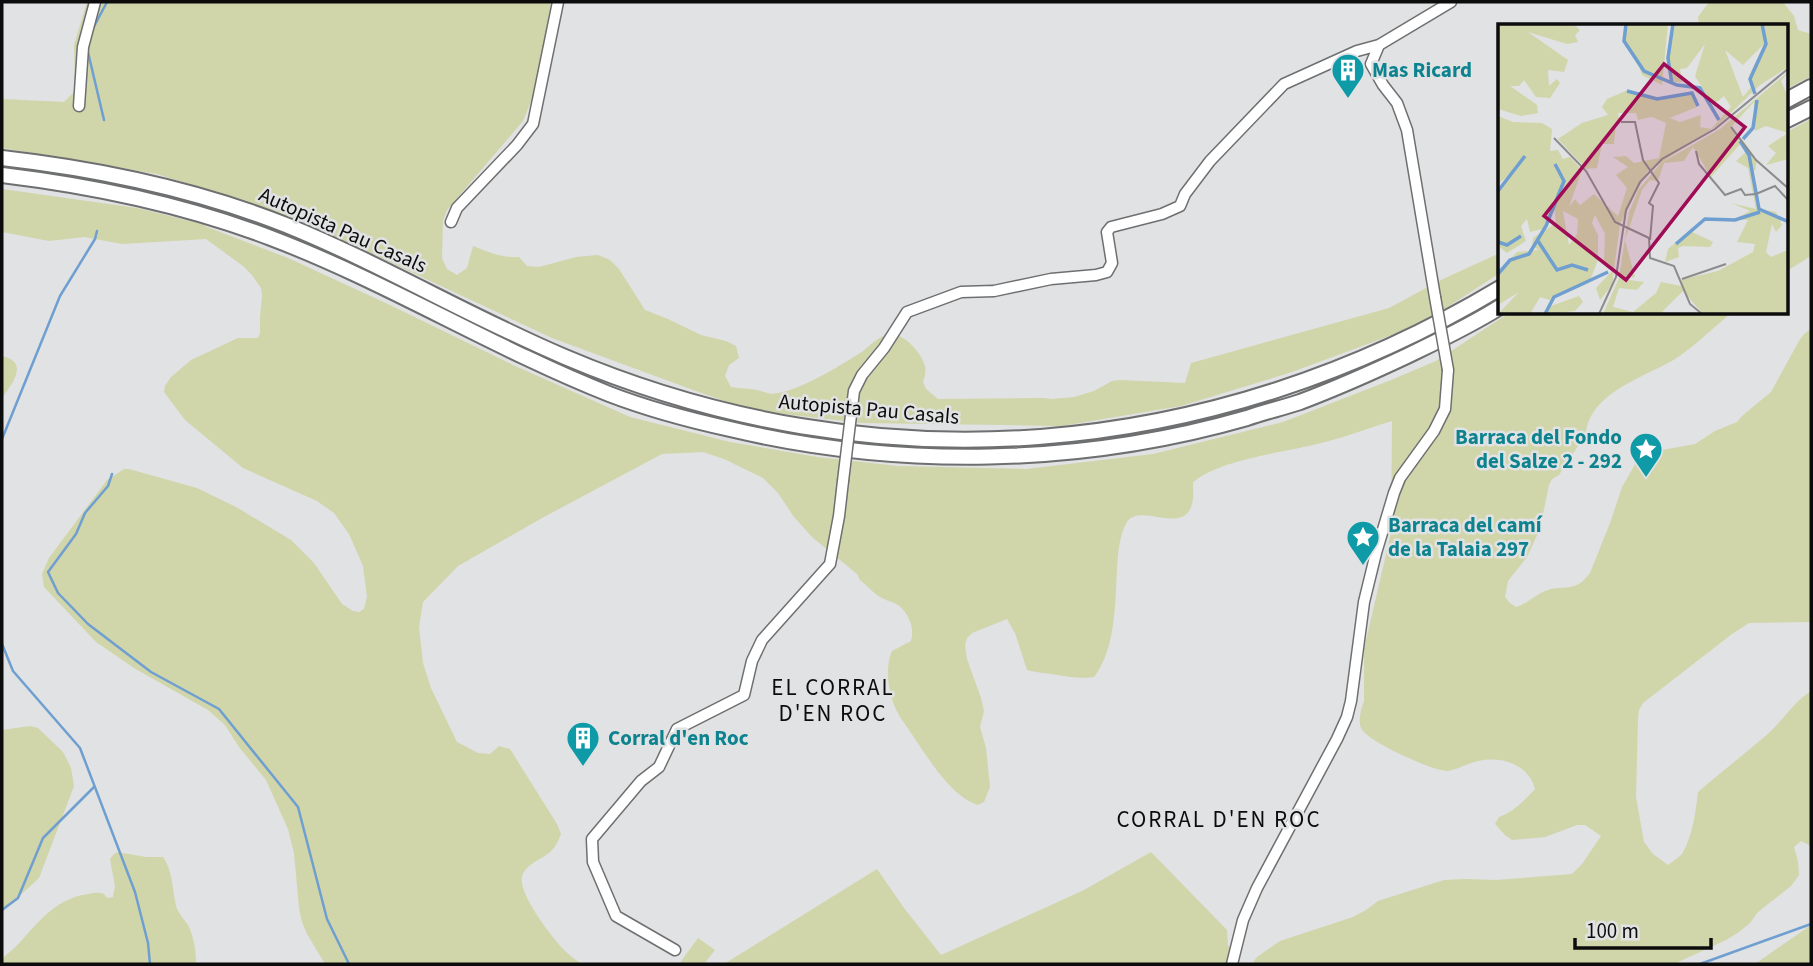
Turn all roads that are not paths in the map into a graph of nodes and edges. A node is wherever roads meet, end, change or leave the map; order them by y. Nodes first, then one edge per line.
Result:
1 (94, 2) edge
2 (558, 2) edge
3 (1451, 2) edge
4 (1379, 45) junction
5 (1811, 87) edge
6 (1788, 99) edge
7 (79, 106) dead end
8 (1811, 108) edge
9 (1788, 120) edge
10 (2, 158) edge
11 (2, 175) edge
12 (451, 222) dead end
13 (1498, 289) edge
14 (1498, 308) edge
15 (675, 950) dead end
16 (1232, 964) edge

1 - 7 street
2 - 12 street
3 - 4 street
4 - 15 street, bridge
4 - 16 street, bridge
5 - 6 highway
8 - 9 highway
10 - 13 highway, Autopista Pau Casals
11 - 14 highway, Autopista Pau Casals

